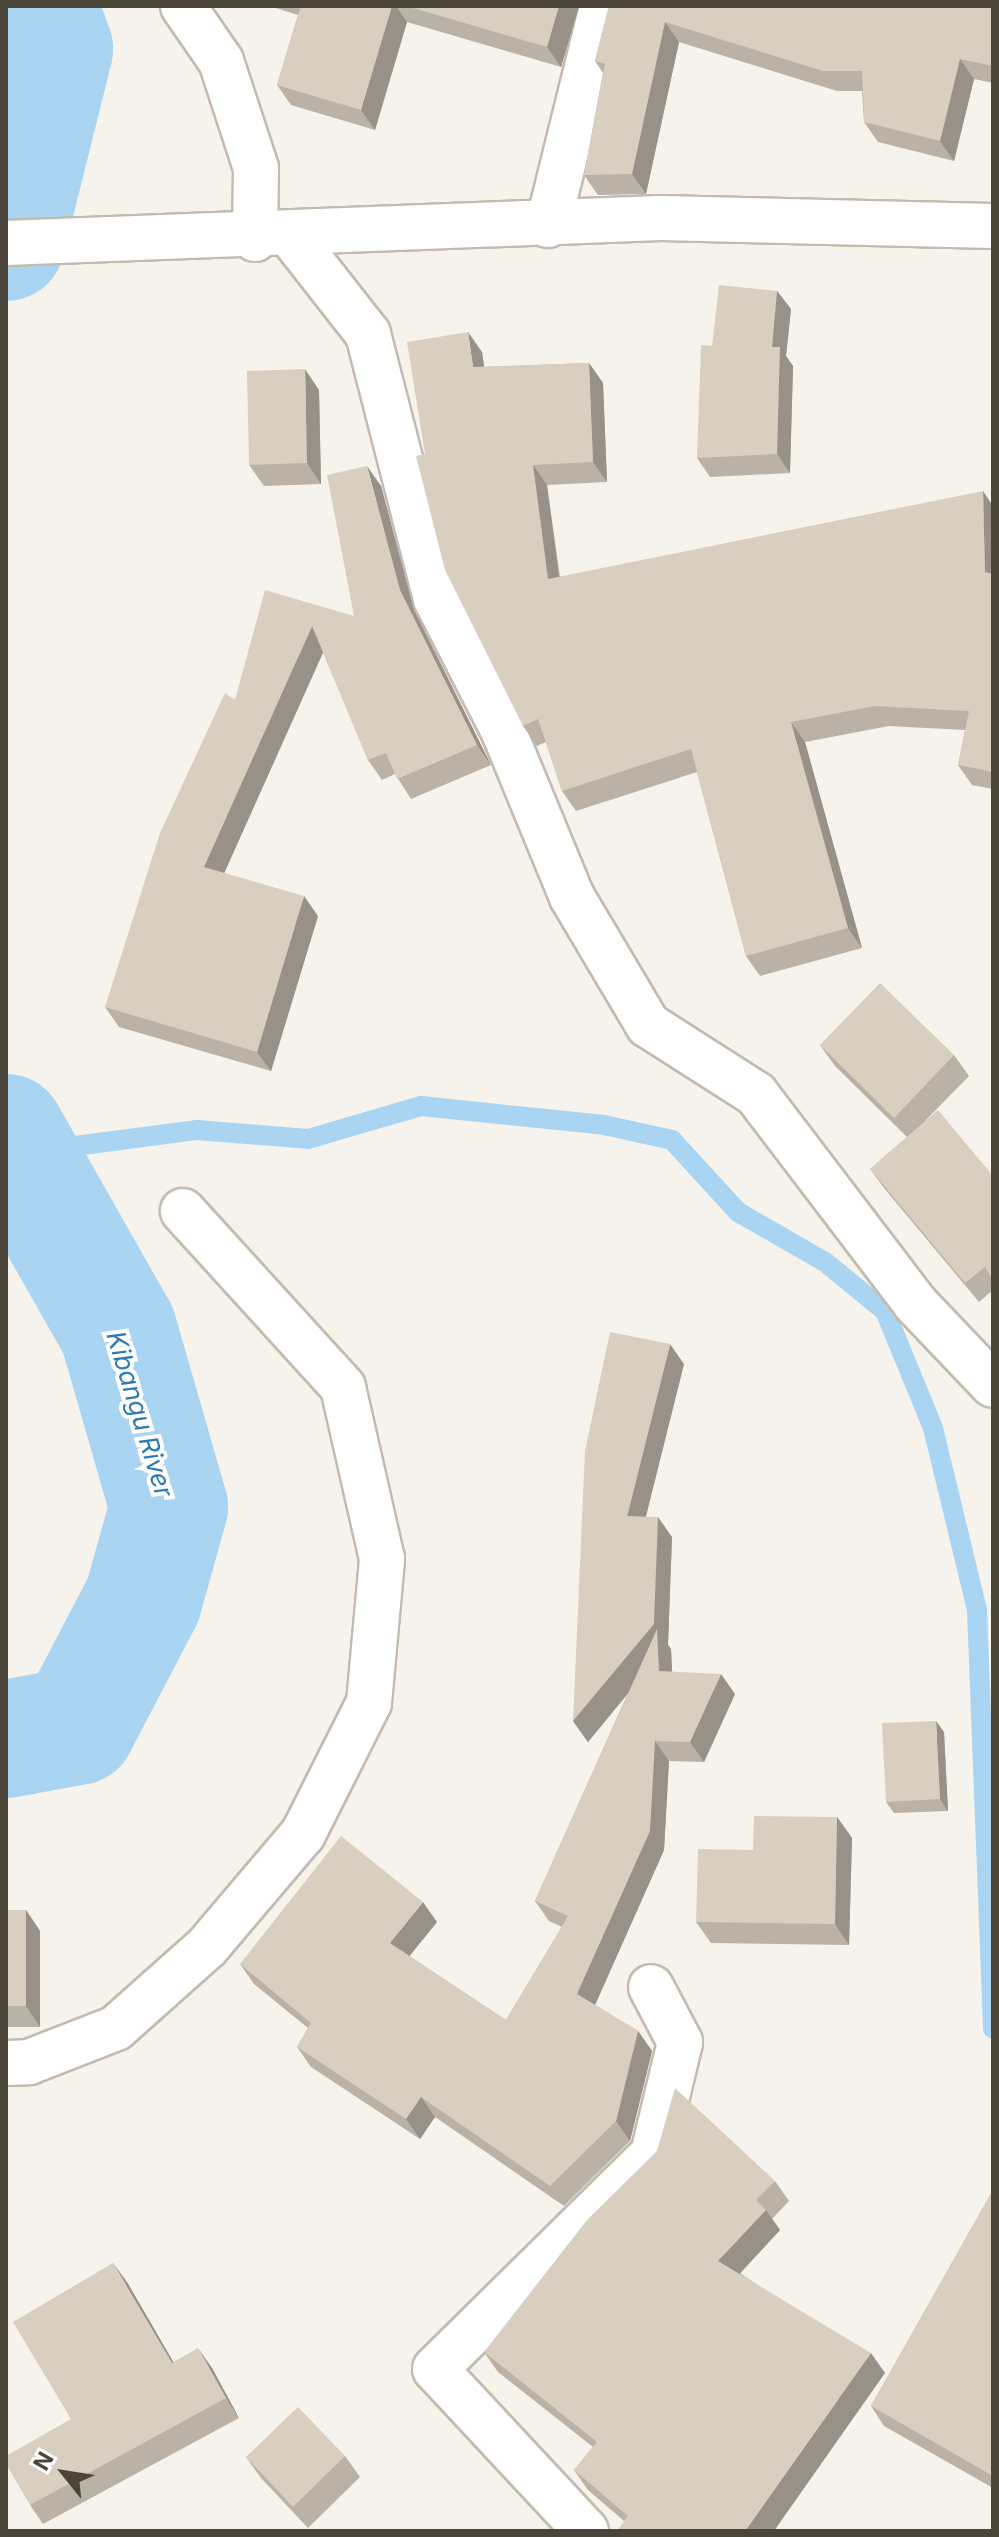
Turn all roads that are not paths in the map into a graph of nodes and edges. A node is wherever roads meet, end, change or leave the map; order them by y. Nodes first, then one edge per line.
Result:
1 (183, 6) edge
2 (602, 6) edge
3 (548, 225) junction
4 (993, 226) edge
5 (273, 238) junction
6 (6, 243) edge
7 (183, 1211) dead end
8 (993, 1385) edge
9 (651, 1987) dead end
10 (6, 2063) edge
11 (586, 2531) edge

1 - 5 street
2 - 3 street
3 - 4 street
3 - 5 street
5 - 6 street
5 - 8 street
7 - 10 street
9 - 11 street

